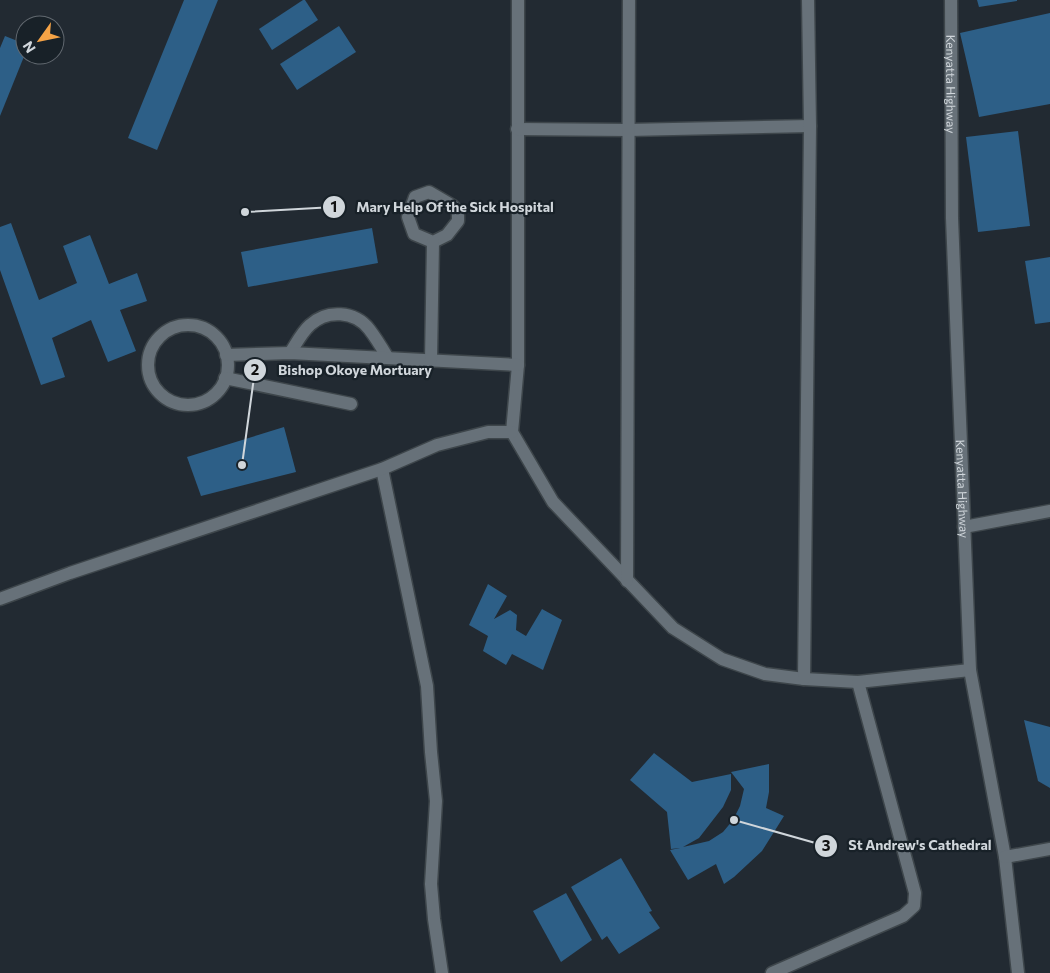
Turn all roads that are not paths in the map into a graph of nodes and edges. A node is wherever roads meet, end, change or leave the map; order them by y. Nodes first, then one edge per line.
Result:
1 (518, 0) edge
2 (629, 0) edge
3 (808, 0) edge
4 (951, 0) edge
5 (810, 126) junction
6 (517, 129) junction
7 (628, 130) junction
8 (433, 242) dead end
9 (290, 353) junction
10 (226, 355) junction
11 (388, 358) junction
12 (431, 360) junction
13 (518, 365) junction
14 (226, 378) junction
15 (351, 404) dead end
16 (512, 432) junction
17 (382, 469) junction
18 (1050, 511) edge
19 (964, 527) junction
20 (627, 581) junction
21 (0, 599) edge
22 (970, 670) junction
23 (804, 679) junction
24 (858, 682) junction
25 (1050, 849) edge
26 (1005, 857) junction
27 (442, 973) edge
28 (772, 973) edge
29 (1018, 973) edge

1 - 6 street
2 - 7 street
3 - 5 street
4 - 19 street, Kenyatta Highway
5 - 7 street
5 - 23 street
6 - 7 street
6 - 13 street
7 - 20 street
8 - 12 street
9 - 10 street
9 - 11 street
9 - 11 street
10 - 14 street
10 - 14 street
11 - 12 street
12 - 13 street
13 - 16 street
14 - 15 street
16 - 17 street
16 - 20 street
17 - 21 street
17 - 27 street
18 - 19 street
19 - 22 street, Kenyatta Highway
20 - 23 street
22 - 24 street
22 - 26 street, Kenyatta Highway
23 - 24 street
24 - 28 street
25 - 26 street
26 - 29 street, Kenyatta Highway

